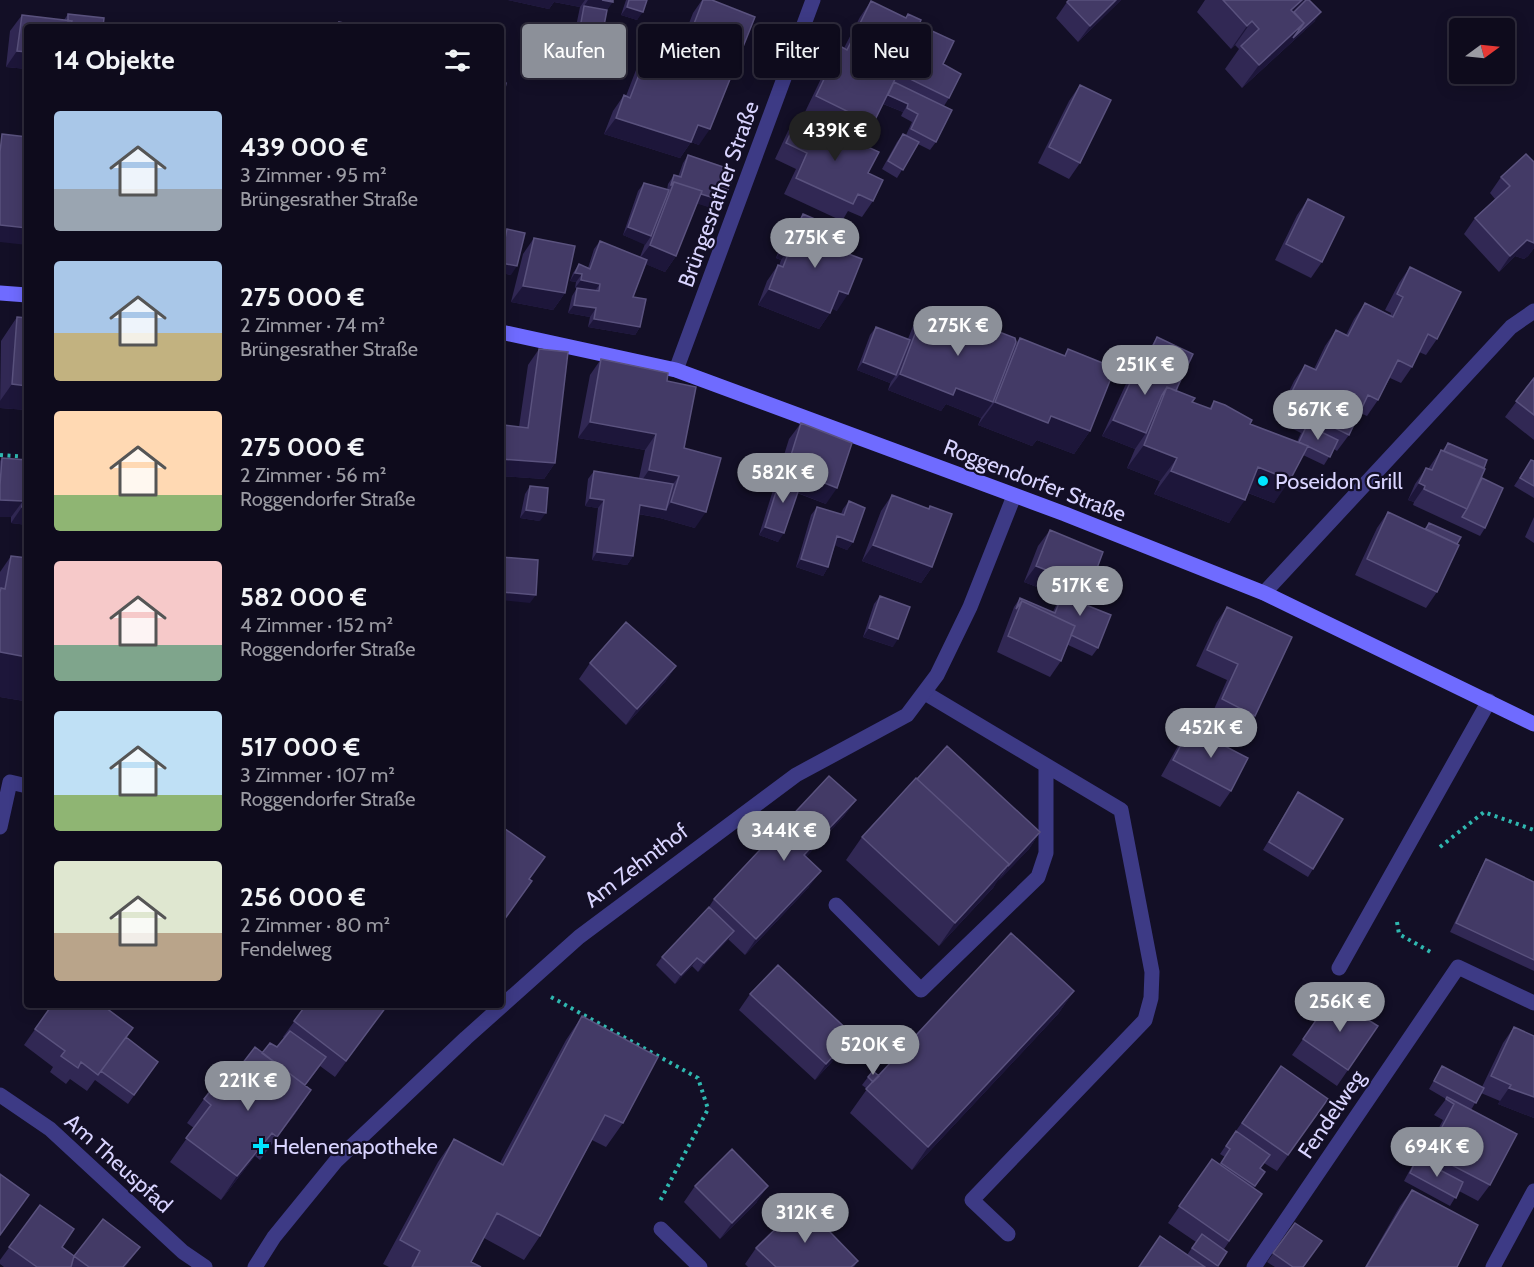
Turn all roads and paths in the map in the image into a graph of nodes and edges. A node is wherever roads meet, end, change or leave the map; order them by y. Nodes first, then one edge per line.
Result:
1 (813, 0) edge
2 (0, 293) edge
3 (24, 295) edge
4 (1534, 311) edge
5 (504, 333) edge
6 (676, 370) junction
7 (0, 454) edge
8 (24, 457) edge
9 (1014, 496) junction
10 (1264, 593) junction
11 (925, 693) junction
12 (1489, 701) junction
13 (1534, 724) edge
14 (1046, 768) junction
15 (24, 785) edge
16 (0, 827) edge
17 (1534, 830) edge
18 (1403, 853) junction
19 (1390, 877) junction
20 (836, 905) dead end
21 (1458, 967) junction
22 (1339, 968) dead end
23 (526, 984) junction
24 (1534, 1003) edge
25 (504, 1004) edge
26 (500, 1008) edge
27 (0, 1095) edge
28 (1534, 1191) edge
29 (661, 1228) joint
30 (1008, 1234) dead end
31 (206, 1267) edge
32 (255, 1267) edge
33 (700, 1267) edge
34 (1254, 1267) edge
35 (1493, 1267) edge

1 - 6 street, Brüngesrather Straße
2 - 3 main road
4 - 10 street
5 - 6 main road, Roggendorfer Straße
6 - 9 main road, Roggendorfer Straße
7 - 8 path
9 - 10 main road, Roggendorfer Straße
9 - 11 street, Am Zehnthof
10 - 12 main road, Roggendorfer Straße
11 - 14 street
11 - 23 street, Am Zehnthof
12 - 13 main road, Roggendorfer Straße
12 - 18 street
14 - 20 street
14 - 30 street
15 - 16 street
17 - 18 path
18 - 19 street
19 - 21 path
19 - 22 street
21 - 24 street
21 - 34 street, Fendelweg
23 - 25 street, Am Zehnthof
23 - 29 path
26 - 32 street, Am Zehnthof
27 - 31 street, Am Theuspfad
28 - 35 street
29 - 33 street

